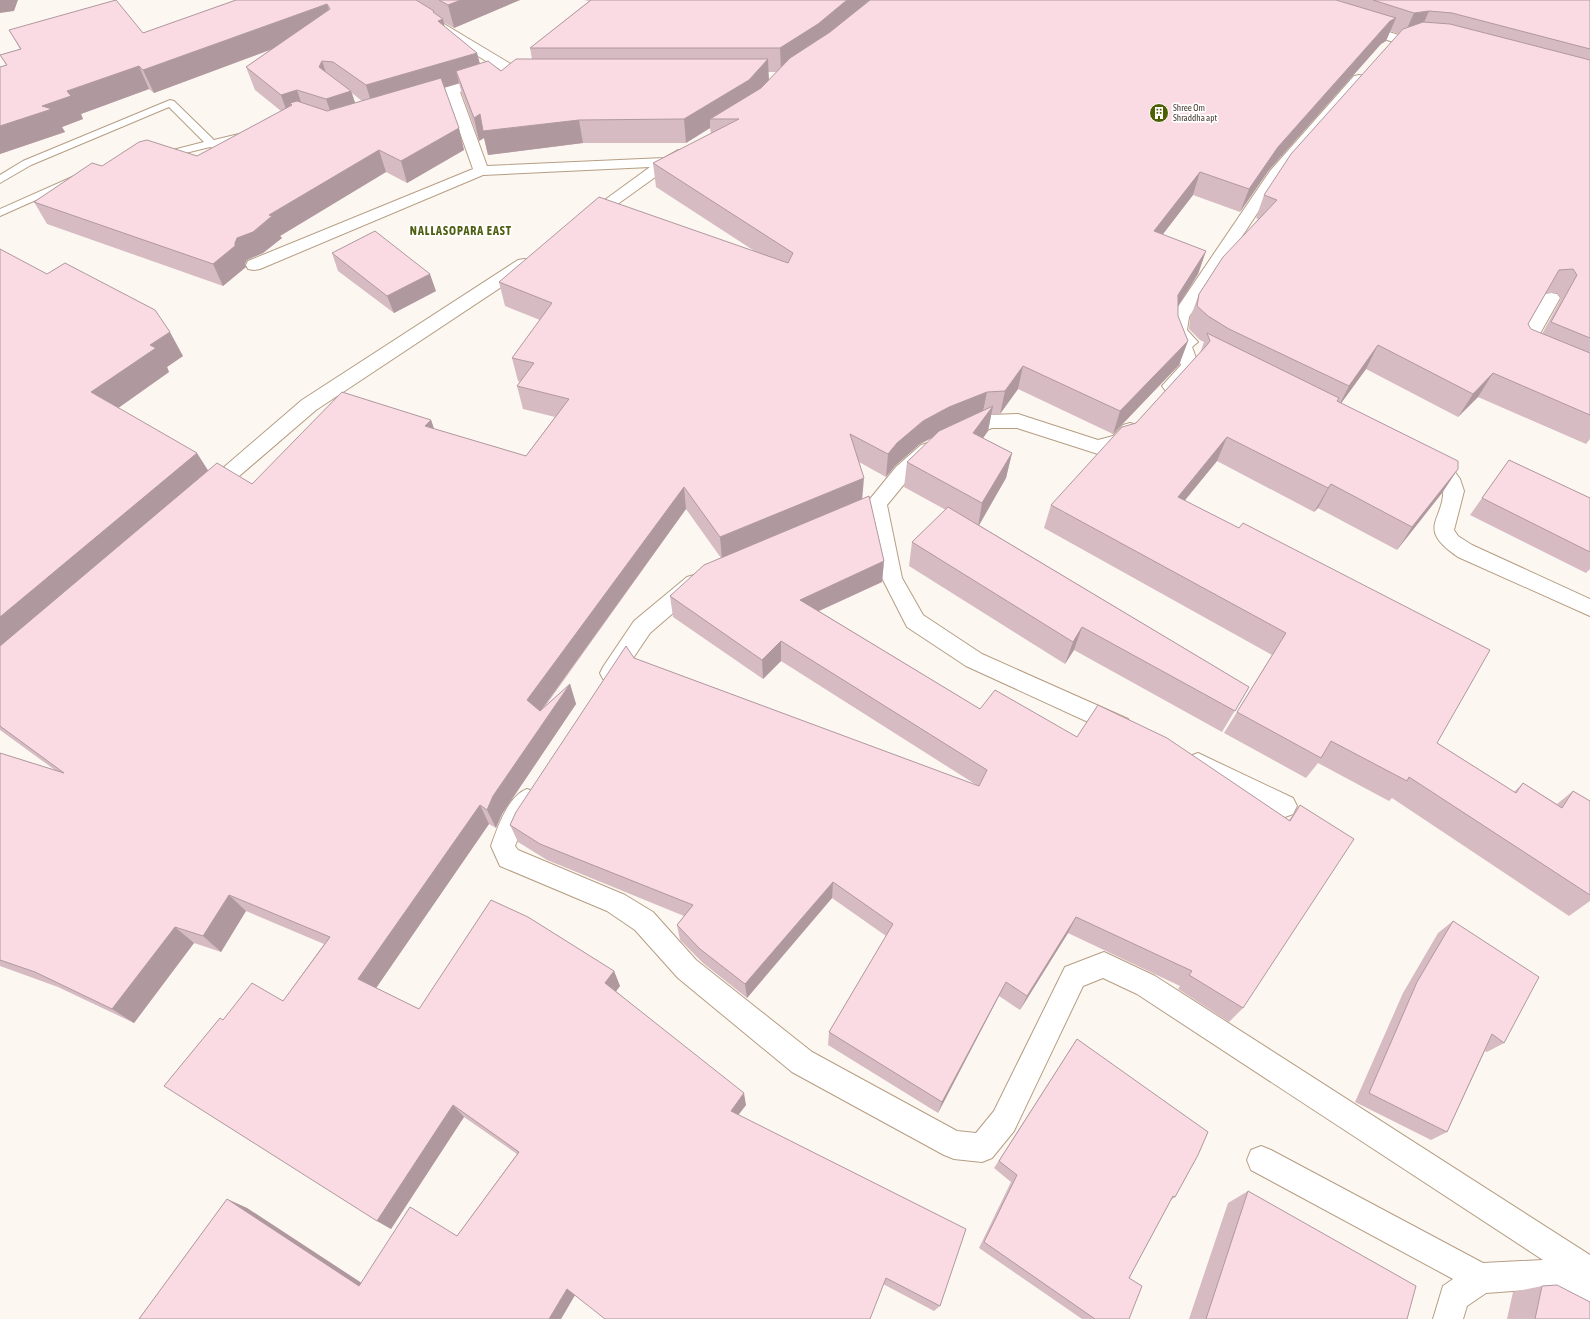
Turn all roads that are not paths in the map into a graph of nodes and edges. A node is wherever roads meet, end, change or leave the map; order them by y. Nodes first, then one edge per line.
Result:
1 (395, 0) edge
2 (1349, 24) edge
3 (1418, 38) edge
4 (1400, 40) junction
5 (496, 77) junction
6 (527, 77) edge
7 (452, 90) junction
8 (408, 104) edge
9 (251, 134) edge
10 (213, 145) junction
11 (692, 147) edge
12 (153, 158) edge
13 (667, 162) junction
14 (481, 171) junction
15 (87, 173) edge
16 (0, 180) edge
17 (0, 213) edge
18 (578, 226) edge
19 (540, 253) edge
20 (254, 266) dead end
21 (1551, 298) edge
22 (1178, 331) junction
23 (1203, 351) edge
24 (1550, 360) edge
25 (1413, 456) edge
26 (194, 504) edge
27 (877, 504) junction
28 (824, 527) edge
29 (712, 573) edge
30 (1590, 608) edge
31 (600, 690) edge
32 (1135, 733) edge
33 (1178, 754) edge
34 (538, 783) edge
35 (1285, 806) dead end
36 (1261, 1160) dead end
37 (1590, 1273) edge
38 (1480, 1278) junction
39 (1590, 1287) edge
40 (1448, 1319) edge

1 - 5 street
2 - 4 street
3 - 4 street
4 - 22 street
5 - 6 street
5 - 7 street
7 - 8 street
7 - 14 street
9 - 10 lane
10 - 12 lane
10 - 16 lane
11 - 13 street
13 - 14 street
13 - 18 street
14 - 20 street
15 - 17 lane
19 - 26 street
21 - 24 street
22 - 23 street
22 - 27 street
25 - 30 street
27 - 28 street
27 - 32 street
29 - 31 street
33 - 35 street
34 - 37 street
36 - 38 street
38 - 39 street
38 - 40 street

